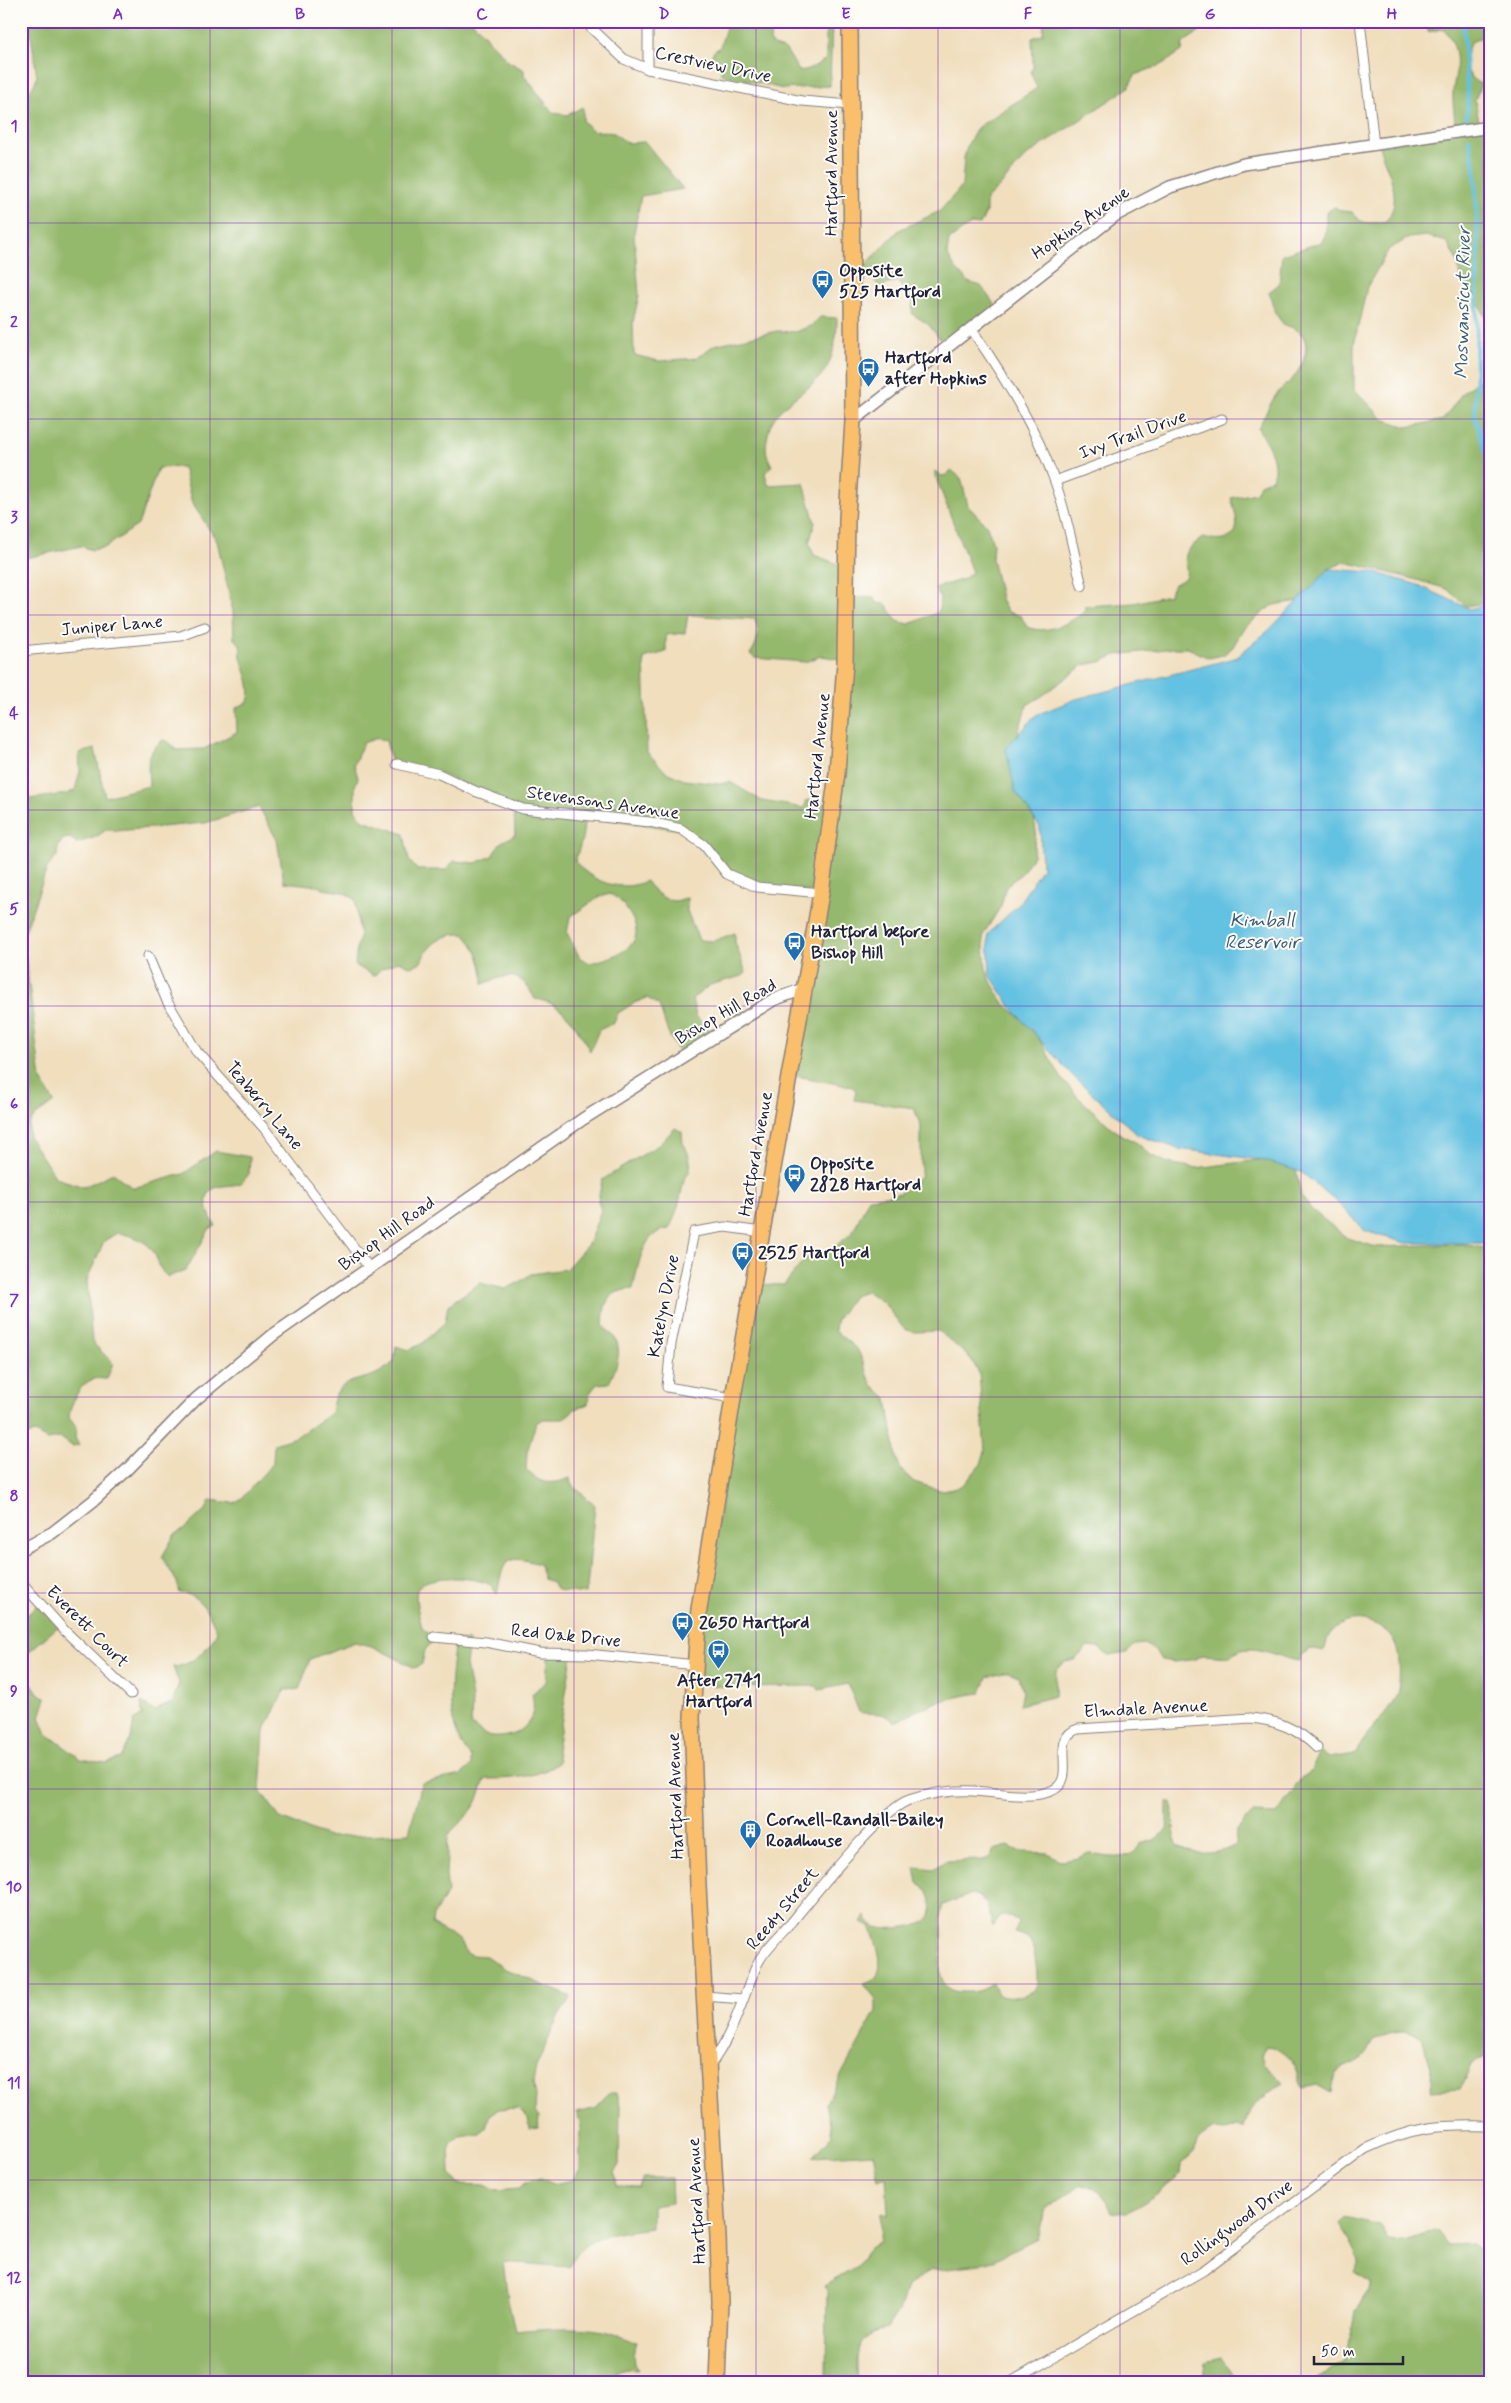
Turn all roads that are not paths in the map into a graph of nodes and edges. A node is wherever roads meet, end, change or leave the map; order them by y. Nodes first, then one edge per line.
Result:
1 (370, 21) edge
2 (390, 21) edge
3 (584, 21) edge
4 (648, 21) edge
5 (850, 21) edge
6 (1360, 21) edge
7 (648, 69) junction
8 (851, 104) junction
9 (1490, 127) edge
10 (1374, 145) junction
11 (972, 330) junction
12 (1222, 419) dead end
13 (853, 421) junction
14 (1055, 481) junction
15 (1082, 586) dead end
16 (205, 627) dead end
17 (21, 651) edge
18 (397, 764) dead end
19 (821, 892) junction
20 (148, 956) dead end
21 (803, 989) junction
22 (762, 1232) junction
23 (370, 1269) junction
24 (733, 1398) junction
25 (21, 1549) edge
26 (21, 1582) edge
27 (434, 1637) dead end
28 (696, 1665) junction
29 (131, 1694) dead end
30 (1317, 1748) dead end
31 (857, 1847) joint
32 (704, 1996) junction
33 (744, 1999) junction
34 (708, 2068) junction
35 (1490, 2126) edge
36 (717, 2382) edge
37 (1011, 2382) edge

1 - 2 street
3 - 7 street, Crestview Drive
4 - 7 street
5 - 8 highway, Hartford Avenue
6 - 10 street
7 - 8 street, Crestview Drive
8 - 13 highway, Hartford Avenue
9 - 10 street, Hopkins Avenue
10 - 11 street, Hopkins Avenue
11 - 13 street, Hopkins Avenue
11 - 14 street
12 - 14 street, Ivy Trail Drive
13 - 19 highway, Hartford Avenue
14 - 15 street
16 - 17 street, Juniper Lane
18 - 19 street, Stevensons Avenue
19 - 21 highway, Hartford Avenue
20 - 23 street, Teaberry Lane
21 - 22 highway, Hartford Avenue
21 - 23 street, Bishop Hill Road
22 - 24 highway, Hartford Avenue
22 - 24 street, Katelyn Drive
23 - 25 street, Bishop Hill Road
24 - 28 highway, Hartford Avenue
26 - 29 street, Everett Court
27 - 28 street, Red Oak Drive
28 - 32 highway, Hartford Avenue
30 - 31 street, Elmdale Avenue
31 - 33 street, Reedy Street
32 - 33 street
32 - 34 highway, Hartford Avenue
33 - 34 street, Reedy Street
34 - 36 highway, Hartford Avenue
35 - 37 street, Rollingwood Drive

